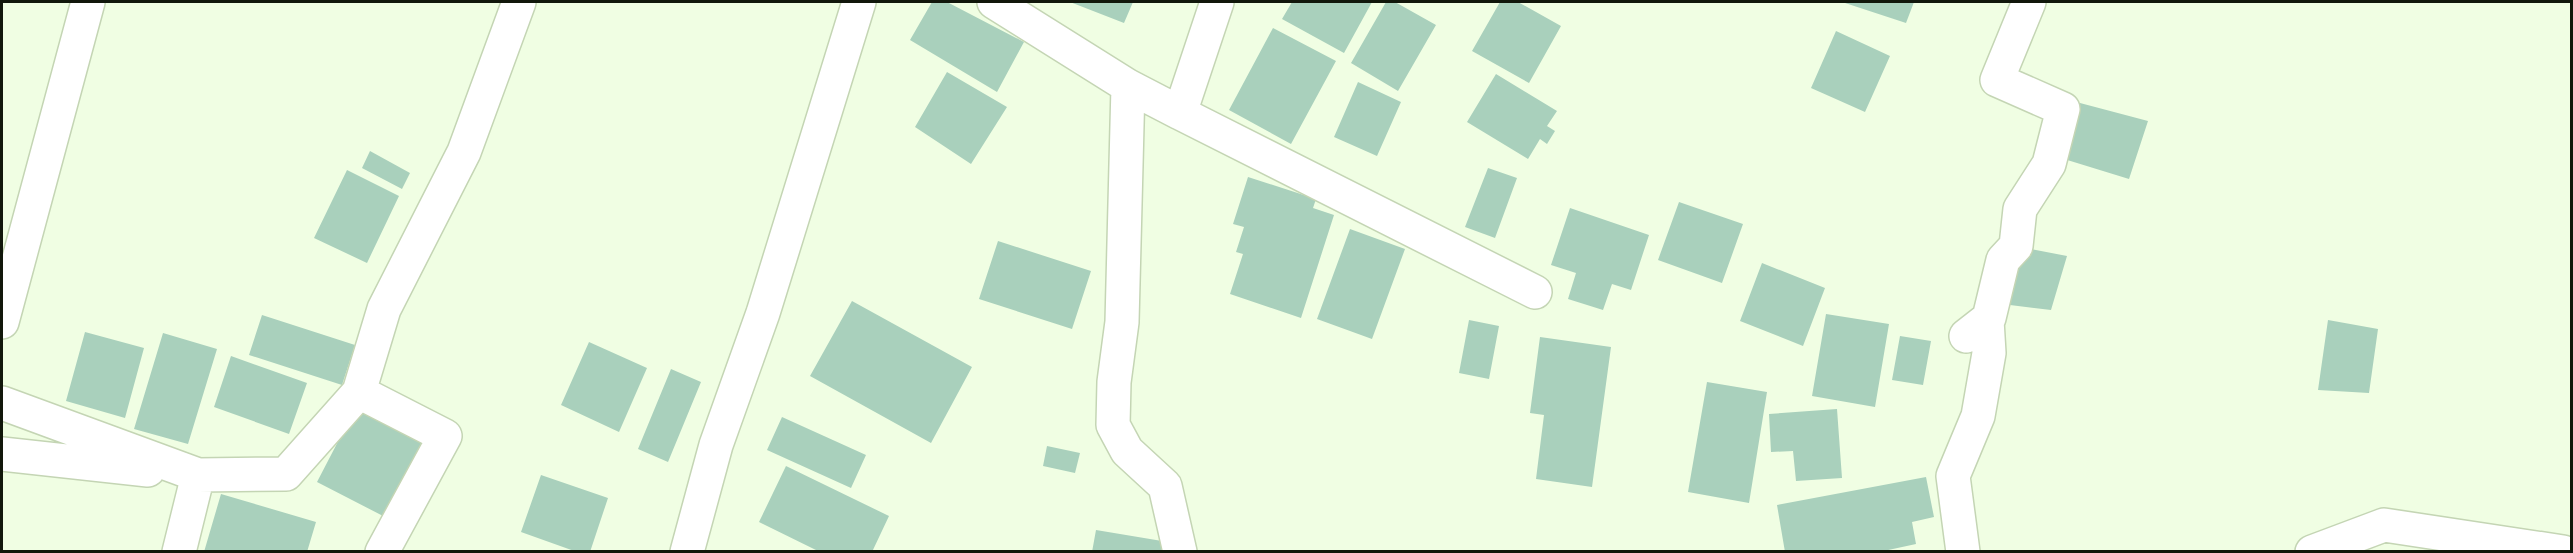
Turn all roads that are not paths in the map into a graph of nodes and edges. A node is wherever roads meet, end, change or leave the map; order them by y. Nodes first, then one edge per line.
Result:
1 (88, 2) edge
2 (519, 2) edge
3 (859, 2) edge
4 (994, 2) edge
5 (1217, 2) edge
6 (2029, 2) edge
7 (1128, 86) junction
8 (1180, 113) junction
9 (1535, 292) dead end
10 (2, 322) edge
11 (359, 392) junction
12 (2, 403) edge
13 (2, 454) edge
14 (198, 475) junction
15 (179, 552) edge
16 (382, 552) edge
17 (687, 552) edge
18 (1180, 552) edge
19 (1963, 552) edge
20 (2312, 552) edge
21 (2563, 552) edge

1 - 10 street
2 - 11 street
3 - 17 street
4 - 7 street
5 - 8 street
6 - 19 street
7 - 8 street
7 - 18 street
8 - 9 street
11 - 14 street
11 - 16 street
12 - 14 street
13 - 14 street
14 - 15 street
20 - 21 street

